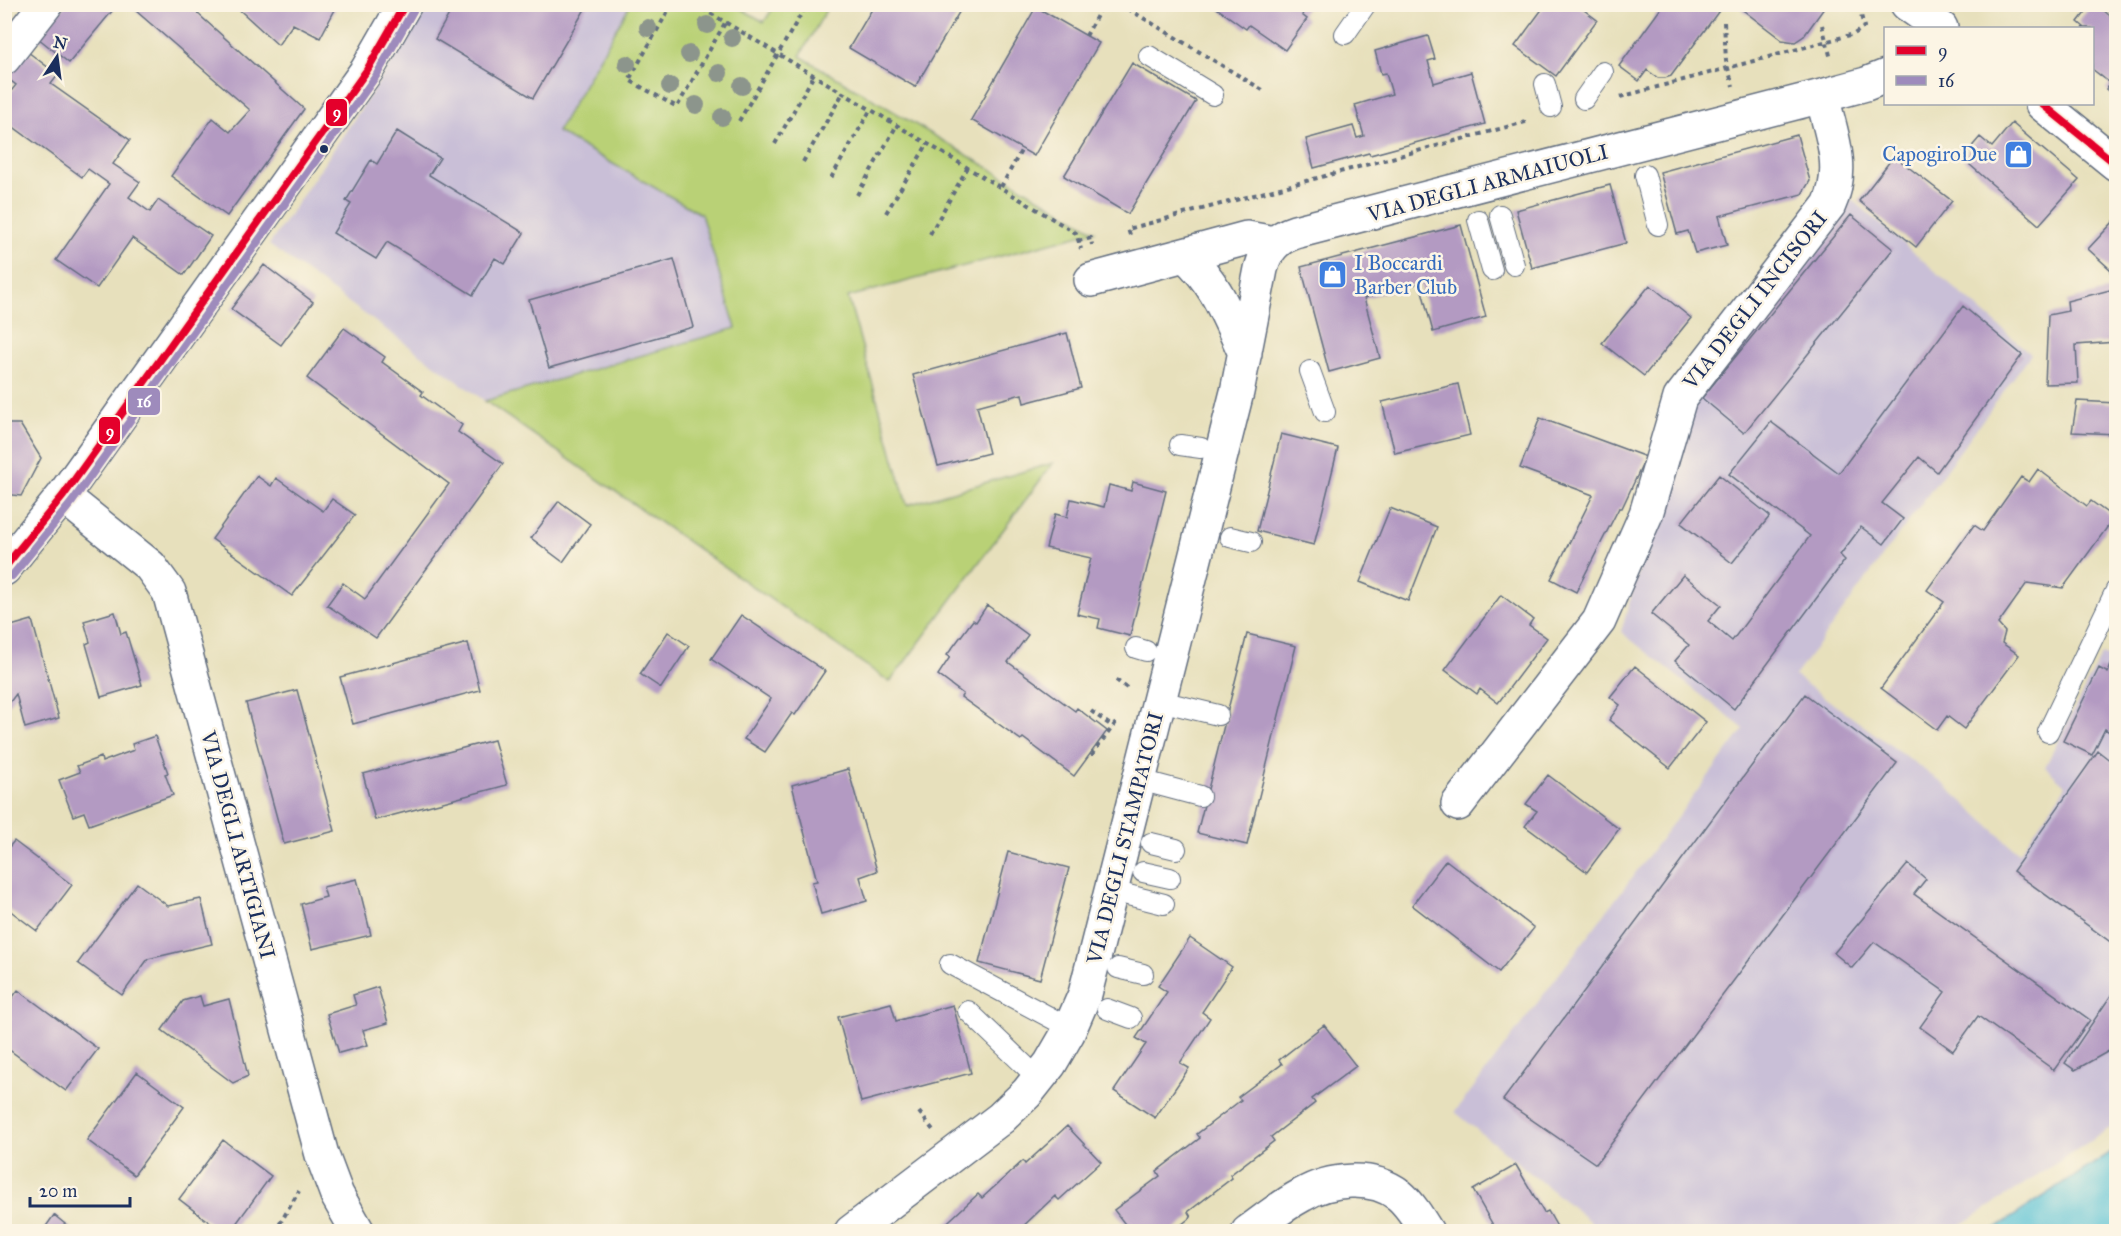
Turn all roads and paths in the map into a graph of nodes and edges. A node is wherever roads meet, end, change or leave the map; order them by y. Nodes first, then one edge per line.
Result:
1 (46, 4) edge
2 (405, 4) edge
3 (672, 4) edge
4 (695, 4) edge
5 (807, 4) edge
6 (1104, 4) edge
7 (1120, 4) edge
8 (1366, 4) edge
9 (1907, 4) edge
10 (1861, 15) dead end
11 (725, 22) junction
12 (1724, 22) dead end
13 (1822, 25) dead end
14 (1939, 27) edge
15 (1345, 34) dead end
16 (1825, 34) dead end
17 (1086, 36) dead end
18 (778, 54) junction
19 (1149, 56) dead end
20 (4, 58) edge
21 (1726, 61) dead end
22 (1603, 72) dead end
23 (814, 75) junction
24 (1884, 77) edge
25 (1545, 84) dead end
26 (1266, 92) dead end
27 (843, 93) junction
28 (1213, 95) dead end
29 (1822, 96) junction
30 (1620, 97) dead end
31 (1584, 99) dead end
32 (2043, 105) edge
33 (1551, 108) dead end
34 (871, 109) junction
35 (739, 121) dead end
36 (1530, 121) dead end
37 (897, 125) junction
38 (928, 143) junction
39 (775, 144) dead end
40 (1022, 149) dead end
41 (803, 162) dead end
42 (2116, 164) edge
43 (968, 166) junction
44 (1645, 175) dead end
45 (831, 178) dead end
46 (1001, 187) junction
47 (856, 195) dead end
48 (886, 213) dead end
49 (1500, 214) dead end
50 (1478, 220) dead end
51 (1658, 225) dead end
52 (930, 234) dead end
53 (1130, 238) dead end
54 (1078, 241) junction
55 (1275, 243) junction
56 (1093, 248) dead end
57 (1185, 255) junction
58 (1514, 265) dead end
59 (1492, 270) dead end
60 (1090, 280) joint
61 (1245, 353) junction
62 (1310, 371) dead end
63 (1324, 412) dead end
64 (1180, 445) dead end
65 (1201, 448) dead end
66 (63, 496) junction
67 (36, 530) junction
68 (1230, 537) dead end
69 (1251, 542) dead end
70 (4, 550) edge
71 (4, 569) edge
72 (2116, 590) edge
73 (1116, 680) dead end
74 (1147, 696) junction
75 (1091, 711) dead end
76 (1218, 715) dead end
77 (1113, 727) dead end
78 (2048, 732) dead end
79 (1140, 780) junction
80 (1200, 796) dead end
81 (1458, 804) dead end
82 (1151, 843) dead end
83 (1176, 849) dead end
84 (1143, 872) dead end
85 (1170, 878) dead end
86 (1112, 891) junction
87 (1164, 904) dead end
88 (950, 964) dead end
89 (1118, 968) dead end
90 (1143, 974) dead end
91 (1107, 1009) dead end
92 (968, 1011) dead end
93 (1131, 1018) dead end
94 (1070, 1028) junction
95 (1039, 1079) junction
96 (919, 1112) dead end
97 (936, 1134) dead end
98 (301, 1188) dead end
99 (853, 1231) edge
100 (275, 1232) edge
101 (358, 1232) edge
102 (1248, 1232) edge
103 (1427, 1232) edge

1 - 20 street
2 - 66 street
3 - 11 path
4 - 11 path
5 - 18 path
6 - 17 path
7 - 26 path
8 - 15 lane
9 - 14 street
10 - 30 path
11 - 18 path
12 - 21 path
13 - 16 path
18 - 23 path
18 - 35 path
19 - 28 lane
22 - 31 lane
23 - 27 path
23 - 39 path
24 - 29 street, VIA DEGLI ARMAIUOLI
25 - 33 lane
27 - 34 path
27 - 41 path
29 - 55 street, VIA DEGLI ARMAIUOLI
29 - 81 street, VIA DEGLI INCISORI
32 - 42 street
34 - 37 path
34 - 45 path
36 - 53 path
37 - 38 path
37 - 47 path
38 - 43 path
38 - 48 path
40 - 46 path
43 - 46 path
43 - 52 path
44 - 51 lane
46 - 54 path
49 - 58 lane
50 - 59 lane
54 - 56 path
54 - 60 path
55 - 57 street
55 - 61 street, VIA DEGLI STAMPATORI
57 - 60 street
57 - 61 street
61 - 74 street, VIA DEGLI STAMPATORI
62 - 63 lane
64 - 65 lane
66 - 67 street
66 - 101 street, VIA DEGLI ARTIGIANI
67 - 70 street
67 - 71 street
68 - 69 lane
72 - 78 lane
73 - 74 path
74 - 76 lane
74 - 79 street, VIA DEGLI STAMPATORI
75 - 77 path
79 - 80 lane
79 - 86 street, VIA DEGLI STAMPATORI
82 - 83 lane
84 - 85 lane
86 - 87 lane
86 - 94 street, VIA DEGLI STAMPATORI
88 - 94 lane
89 - 90 lane
91 - 93 lane
92 - 95 lane
94 - 95 street, VIA DEGLI STAMPATORI
95 - 99 street, VIA DEGLI STAMPATORI
96 - 97 path
98 - 100 path
102 - 103 street

